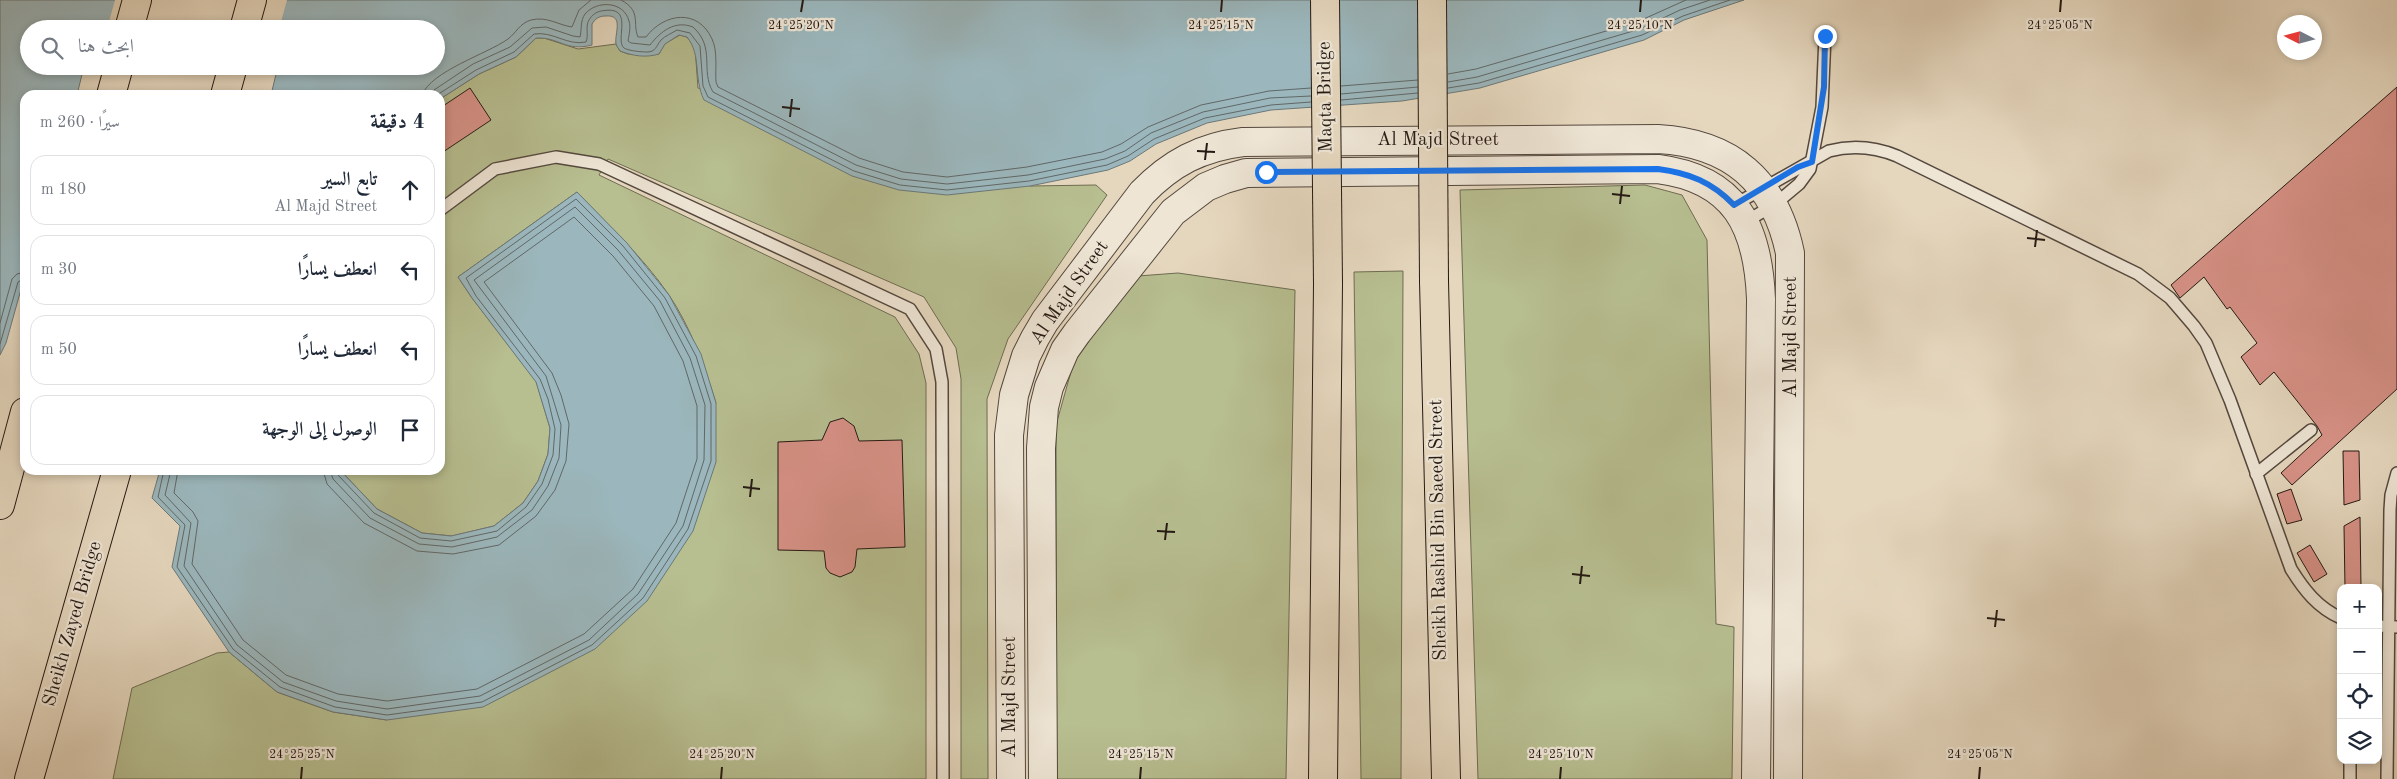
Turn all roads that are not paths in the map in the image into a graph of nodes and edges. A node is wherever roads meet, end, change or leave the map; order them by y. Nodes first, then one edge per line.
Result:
1 (137, 0) edge
2 (252, 0) edge
3 (1325, 0) edge
4 (1432, 0) edge
5 (131, 20) edge
6 (246, 20) edge
7 (1825, 36) dead end
8 (117, 75) edge
9 (231, 75) edge
10 (112, 90) edge
11 (226, 90) edge
12 (1812, 162) junction
13 (1768, 196) junction
14 (445, 206) edge
15 (1739, 213) junction
16 (2311, 430) dead end
17 (20, 431) edge
18 (2397, 473) edge
19 (2256, 474) junction
20 (116, 475) edge
21 (0, 505) edge
22 (2337, 616) edge
23 (2388, 627) edge
24 (2383, 719) edge
25 (2350, 764) edge
26 (29, 779) edge
27 (943, 779) edge
28 (1010, 779) edge
29 (1043, 779) edge
30 (1323, 779) edge
31 (1446, 779) edge
32 (1756, 779) edge
33 (1788, 779) edge
34 (2350, 779) edge
35 (2387, 779) edge

1 - 5 highway
2 - 6 highway
3 - 30 highway, Maqta Bridge, bridge
4 - 31 highway, Sheikh Rashid Bin Saeed Street, bridge
7 - 12 lane
8 - 10 highway
9 - 11 highway
12 - 13 lane
12 - 13 lane
12 - 19 lane
13 - 15 lane
13 - 15 lane
13 - 28 street, Al Majd Street
13 - 33 street, Al Majd Street
14 - 27 lane
15 - 29 street, Al Majd Street
15 - 32 street, Al Majd Street
16 - 19 lane
17 - 21 highway
18 - 23 lane
19 - 22 lane
20 - 26 highway, Sheikh Zayed Bridge
23 - 24 lane
24 - 35 lane
25 - 34 lane

